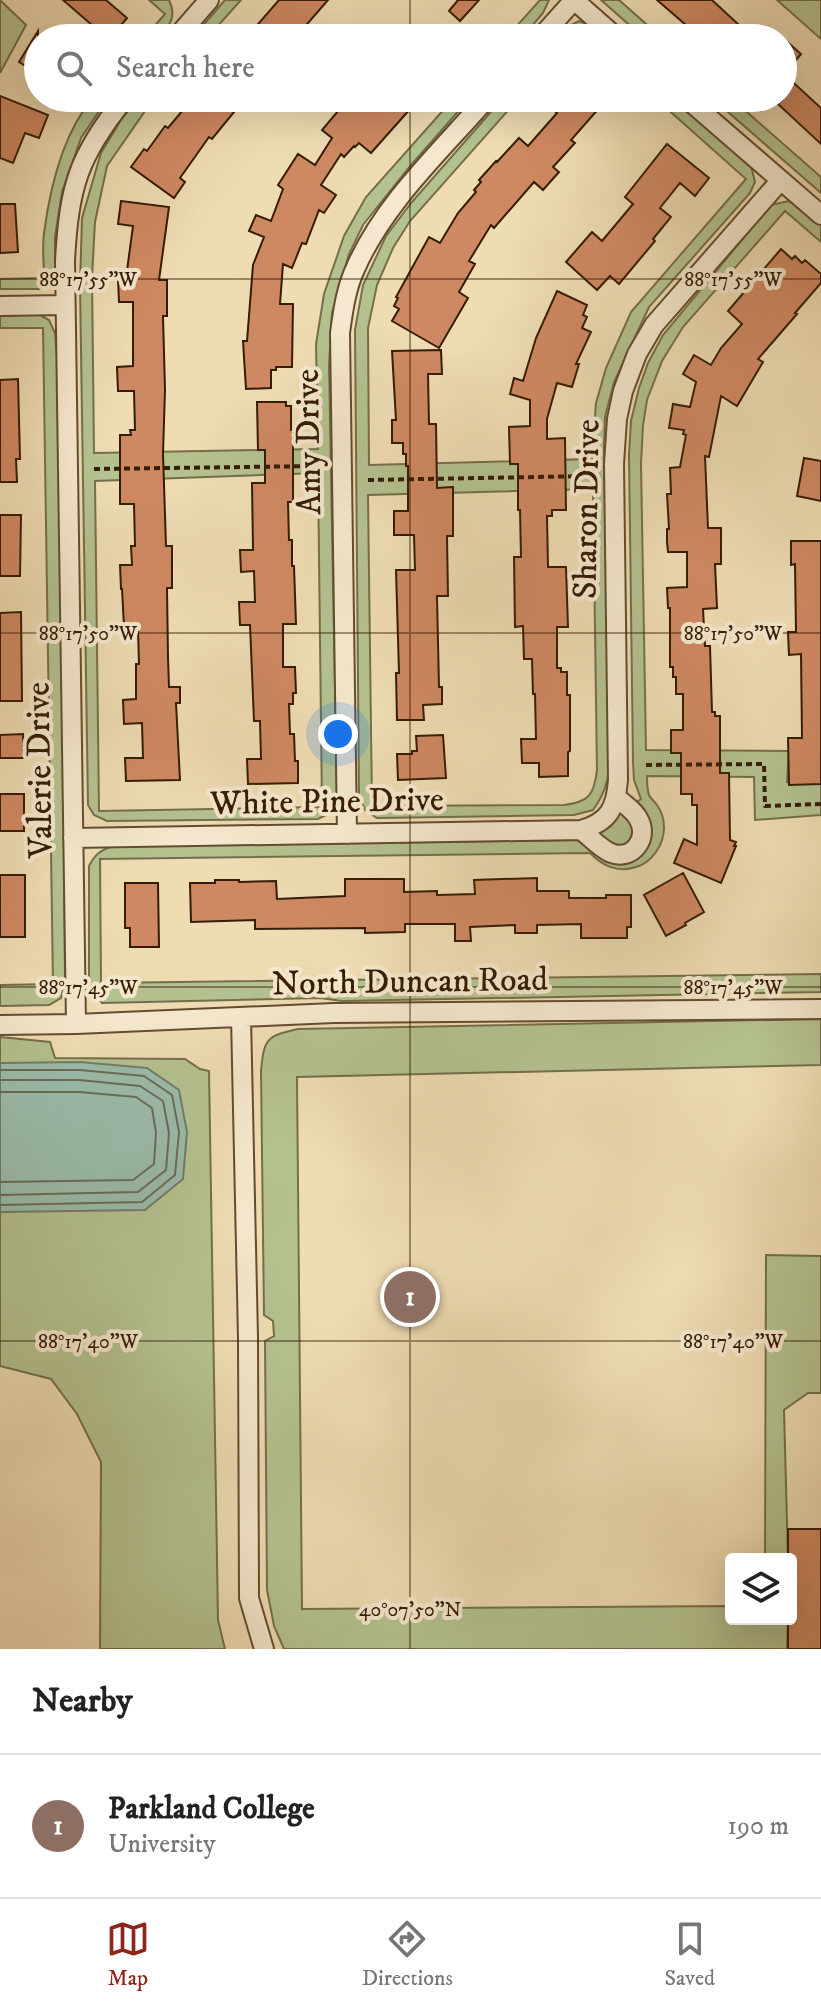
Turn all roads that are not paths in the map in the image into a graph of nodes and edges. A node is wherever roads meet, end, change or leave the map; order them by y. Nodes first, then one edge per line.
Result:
1 (182, 0) edge
2 (574, 0) edge
3 (203, 7) edge
4 (188, 24) edge
5 (553, 24) edge
6 (601, 24) edge
7 (114, 112) edge
8 (475, 112) edge
9 (702, 112) edge
10 (780, 181) junction
11 (821, 215) edge
12 (65, 305) junction
13 (0, 306) edge
14 (617, 798) junction
15 (604, 820) joint
16 (581, 830) junction
17 (347, 834) junction
18 (73, 838) junction
19 (821, 1009) edge
20 (241, 1017) junction
21 (76, 1024) junction
22 (0, 1025) edge
23 (264, 1649) edge

1 - 3 street
2 - 5 street
2 - 6 street
3 - 4 street
7 - 12 street, Valerie Drive
8 - 17 street, Amy Drive
9 - 10 street
10 - 11 street
10 - 14 street, Sharon Drive
12 - 13 street
12 - 18 street, Valerie Drive
14 - 15 street, Sharon Drive
14 - 16 street
15 - 16 street, White Pine Drive
16 - 17 street, White Pine Drive
17 - 18 street, White Pine Drive
18 - 21 street, Valerie Drive
19 - 20 street, North Duncan Road
20 - 21 street, North Duncan Road
20 - 23 street
21 - 22 street, North Duncan Road

